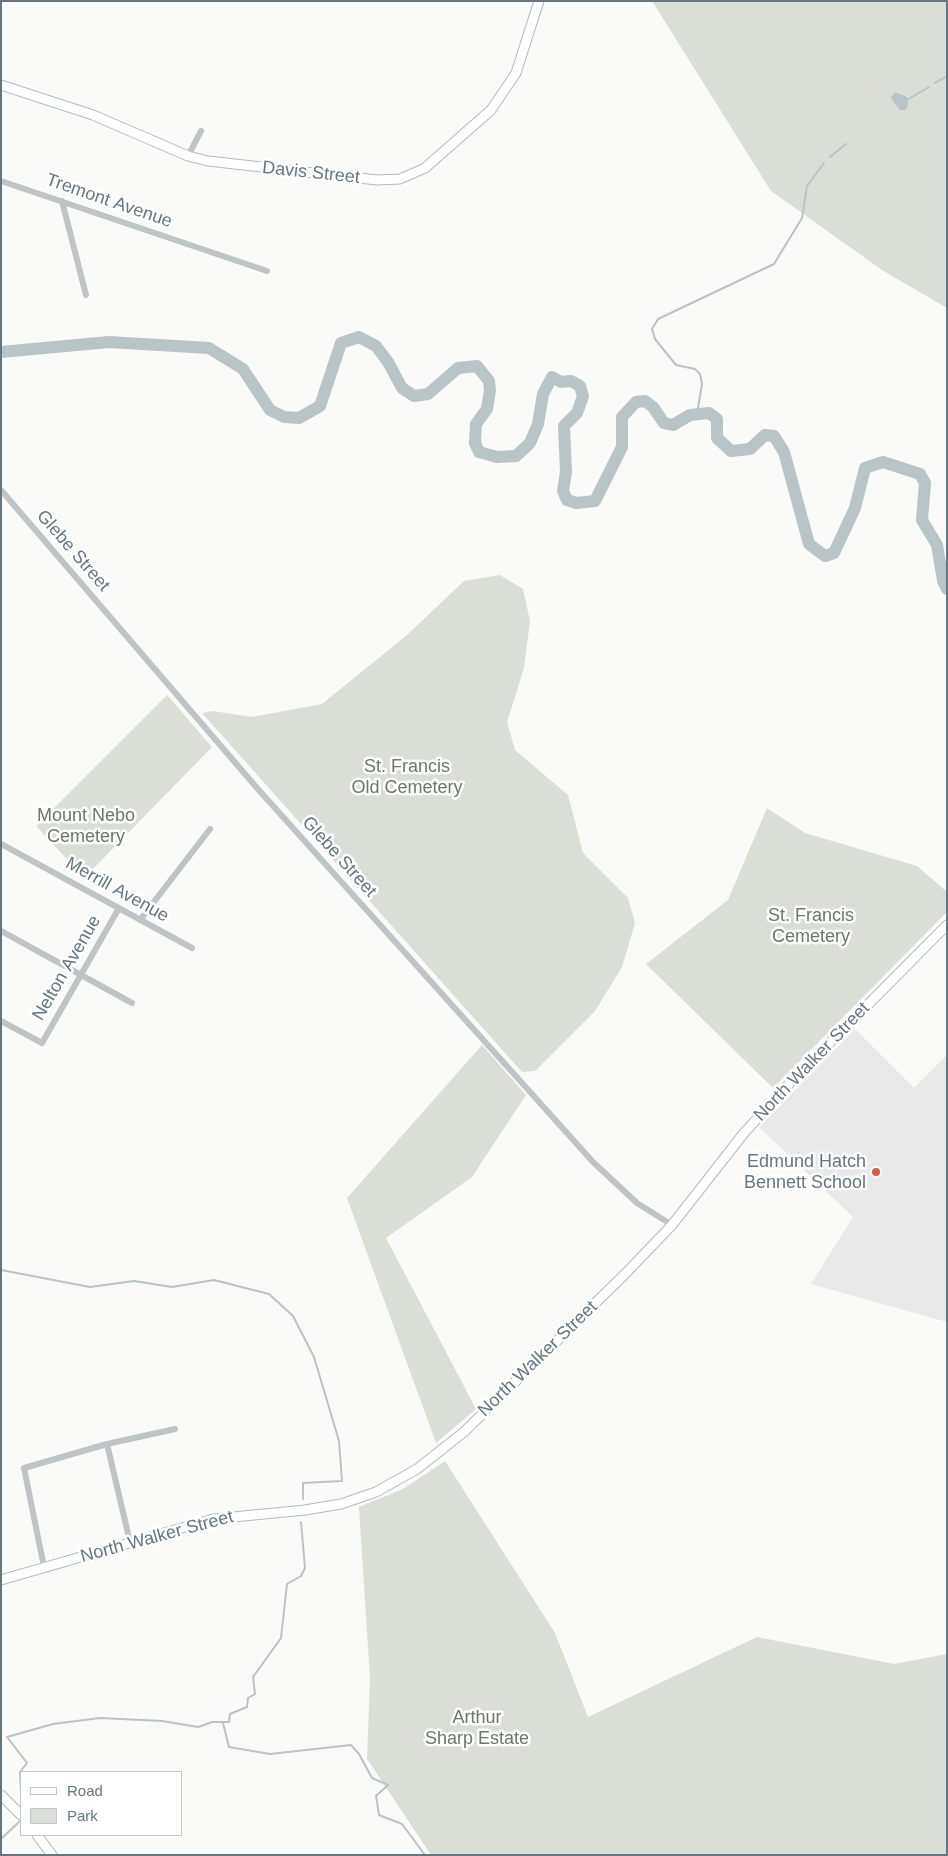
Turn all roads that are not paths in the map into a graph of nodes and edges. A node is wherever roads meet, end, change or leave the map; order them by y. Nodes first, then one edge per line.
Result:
1 (539, 1) edge
2 (1, 85) edge
3 (201, 131) dead end
4 (188, 156) junction
5 (1, 181) edge
6 (62, 201) junction
7 (267, 271) dead end
8 (86, 295) dead end
9 (1, 490) edge
10 (210, 828) dead end
11 (1, 844) edge
12 (119, 908) junction
13 (140, 920) junction
14 (947, 926) edge
15 (1, 931) edge
16 (192, 948) dead end
17 (81, 975) junction
18 (132, 1003) dead end
19 (1, 1021) edge
20 (672, 1225) junction
21 (175, 1429) dead end
22 (106, 1444) junction
23 (130, 1542) junction
24 (44, 1567) junction
25 (1, 1580) edge
26 (1, 1795) edge
27 (20, 1814) edge
28 (38, 1836) edge
29 (52, 1855) edge

1 - 4 main road, Davis Street
2 - 4 main road, Davis Street
3 - 4 street
5 - 6 street, Tremont Avenue
6 - 7 street, Tremont Avenue
6 - 8 street
9 - 20 street, Glebe Street
10 - 13 street
11 - 12 street, Merrill Avenue
12 - 13 street, Merrill Avenue
12 - 17 street, Nelton Avenue
13 - 16 street, Merrill Avenue
14 - 20 main road, North Walker Street
15 - 17 street
17 - 18 street
17 - 19 street, Nelton Avenue
20 - 23 main road, North Walker Street
21 - 22 street
22 - 23 street
22 - 24 street
23 - 24 main road, North Walker Street
24 - 25 main road, North Walker Street
26 - 27 main road
28 - 29 main road

